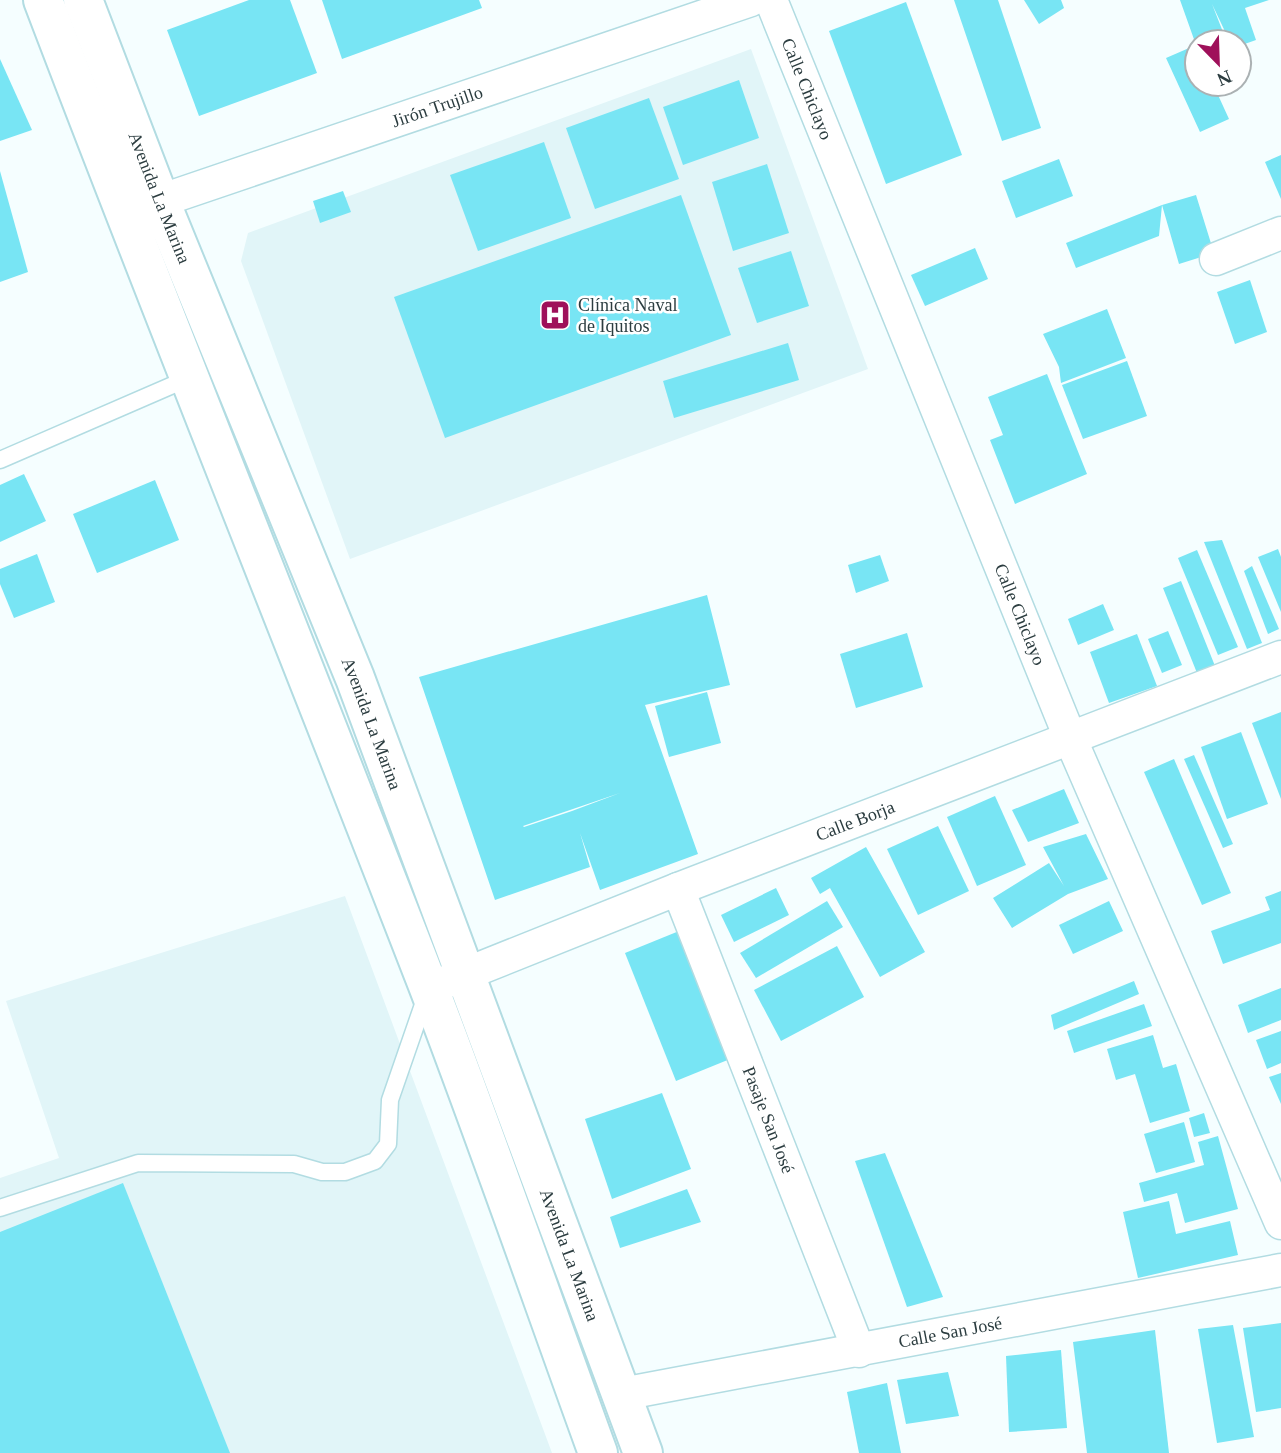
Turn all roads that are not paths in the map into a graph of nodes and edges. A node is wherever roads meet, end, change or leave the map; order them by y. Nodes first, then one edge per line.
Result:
1 (43, 0) edge
2 (83, 0) edge
3 (751, 0) edge
4 (771, 0) edge
5 (160, 201) junction
6 (124, 213) junction
7 (1281, 233) edge
8 (1216, 258) dead end
9 (191, 377) junction
10 (0, 460) edge
11 (1281, 657) edge
12 (1070, 740) junction
13 (678, 889) junction
14 (466, 974) junction
15 (429, 988) junction
16 (0, 1208) edge
17 (1281, 1223) edge
18 (1281, 1270) edge
19 (859, 1351) junction
20 (622, 1394) junction
21 (598, 1453) edge
22 (643, 1453) edge

1 - 6 main road, Avenida La Marina
2 - 5 main road, Avenida La Marina
3 - 5 street, Jirón Trujillo
4 - 12 street, Calle Chiclayo
5 - 6 street, Jirón Trujillo
5 - 14 main road, Avenida La Marina
6 - 9 main road, Avenida La Marina
7 - 8 street
9 - 10 lane
9 - 15 main road, Avenida La Marina
11 - 12 street, Calle Borja
12 - 13 street, Calle Borja
12 - 17 street, Calle Chiclayo
13 - 14 street, Calle Borja
13 - 19 street, Pasaje San José
14 - 15 street, Calle Borja
14 - 20 main road, Avenida La Marina
15 - 16 lane
15 - 21 main road, Avenida La Marina
18 - 19 street, Calle San José
19 - 20 street, Calle San José
20 - 22 main road, Avenida La Marina

